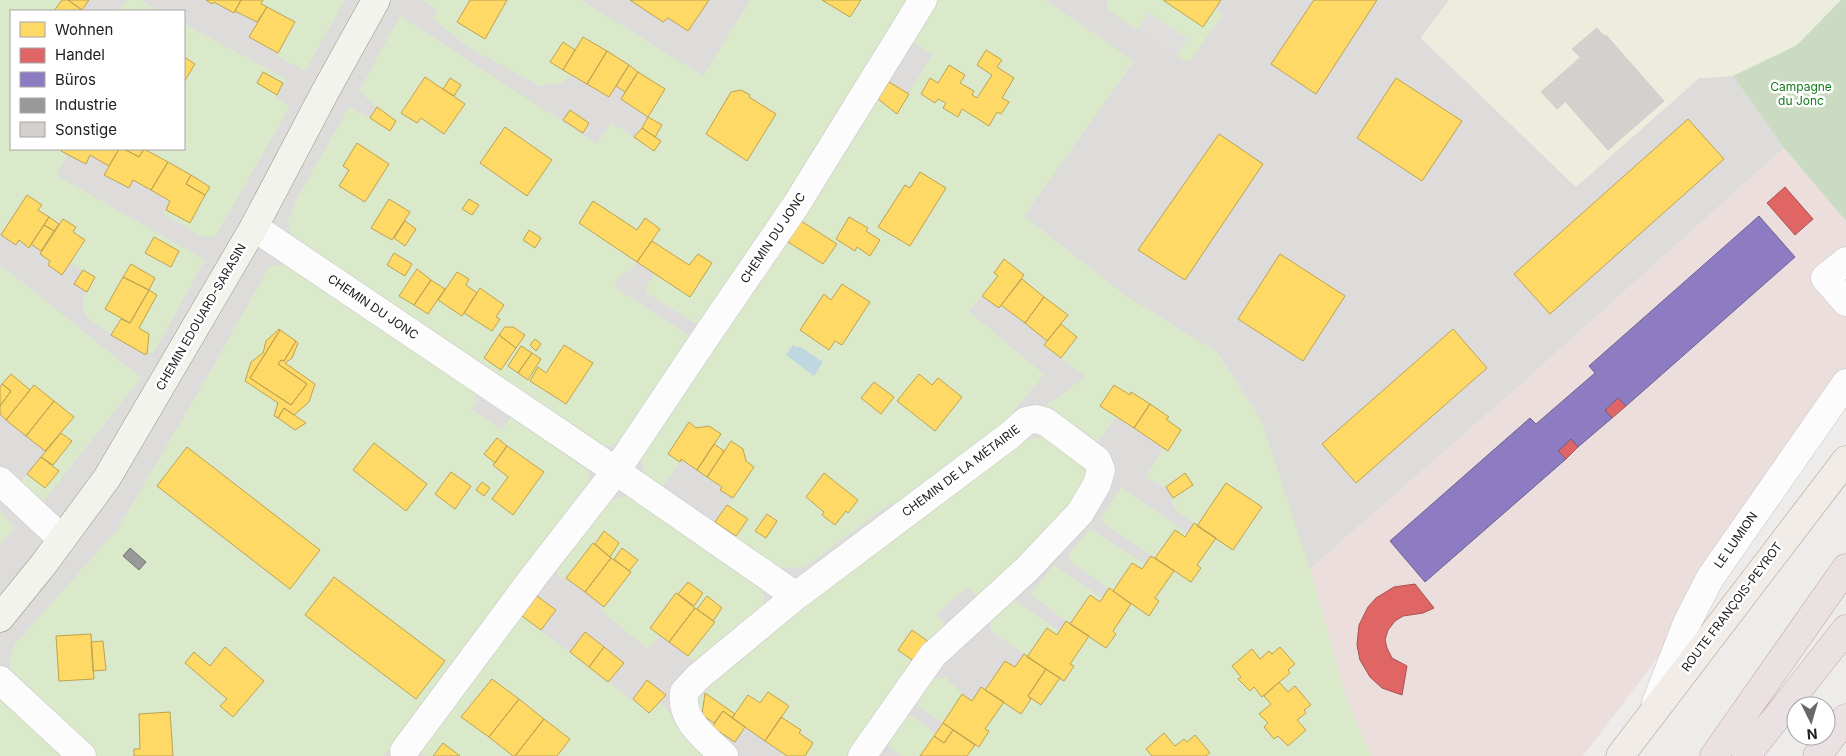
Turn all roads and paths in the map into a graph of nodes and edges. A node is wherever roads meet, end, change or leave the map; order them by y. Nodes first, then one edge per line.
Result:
1 (376, 0) edge
2 (923, 0) edge
3 (254, 227) junction
4 (1846, 261) edge
5 (1846, 302) edge
6 (1846, 383) edge
7 (1846, 460) edge
8 (616, 471) junction
9 (0, 481) edge
10 (62, 539) junction
11 (1846, 568) edge
12 (796, 596) junction
13 (0, 618) edge
14 (1846, 629) edge
15 (0, 680) edge
16 (1653, 712) junction
17 (1846, 718) edge
18 (404, 751) dead end
19 (82, 756) edge
20 (724, 756) edge
21 (862, 756) edge
22 (1620, 756) edge
23 (1714, 756) edge
24 (1746, 756) edge
25 (1817, 756) edge

1 - 3 street, CHEMIN EDOUARD-SARASIN
2 - 8 street, CHEMIN DU JONC
3 - 8 street, CHEMIN DU JONC
3 - 10 street, CHEMIN EDOUARD-SARASIN
4 - 5 street
6 - 16 street, LE LUMION
7 - 16 main road, ROUTE FRANÇOIS-PEYROT
8 - 12 street, CHEMIN DU JONC
8 - 18 street, CHEMIN DU JONC
9 - 10 street
10 - 13 street, CHEMIN EDOUARD-SARASIN
11 - 23 highway
12 - 20 street, CHEMIN DE LA MÉTAIRIE
12 - 21 street, CHEMIN DE LA MÉTAIRIE
14 - 24 highway
15 - 19 street
16 - 22 main road, ROUTE FRANÇOIS-PEYROT
17 - 25 highway

